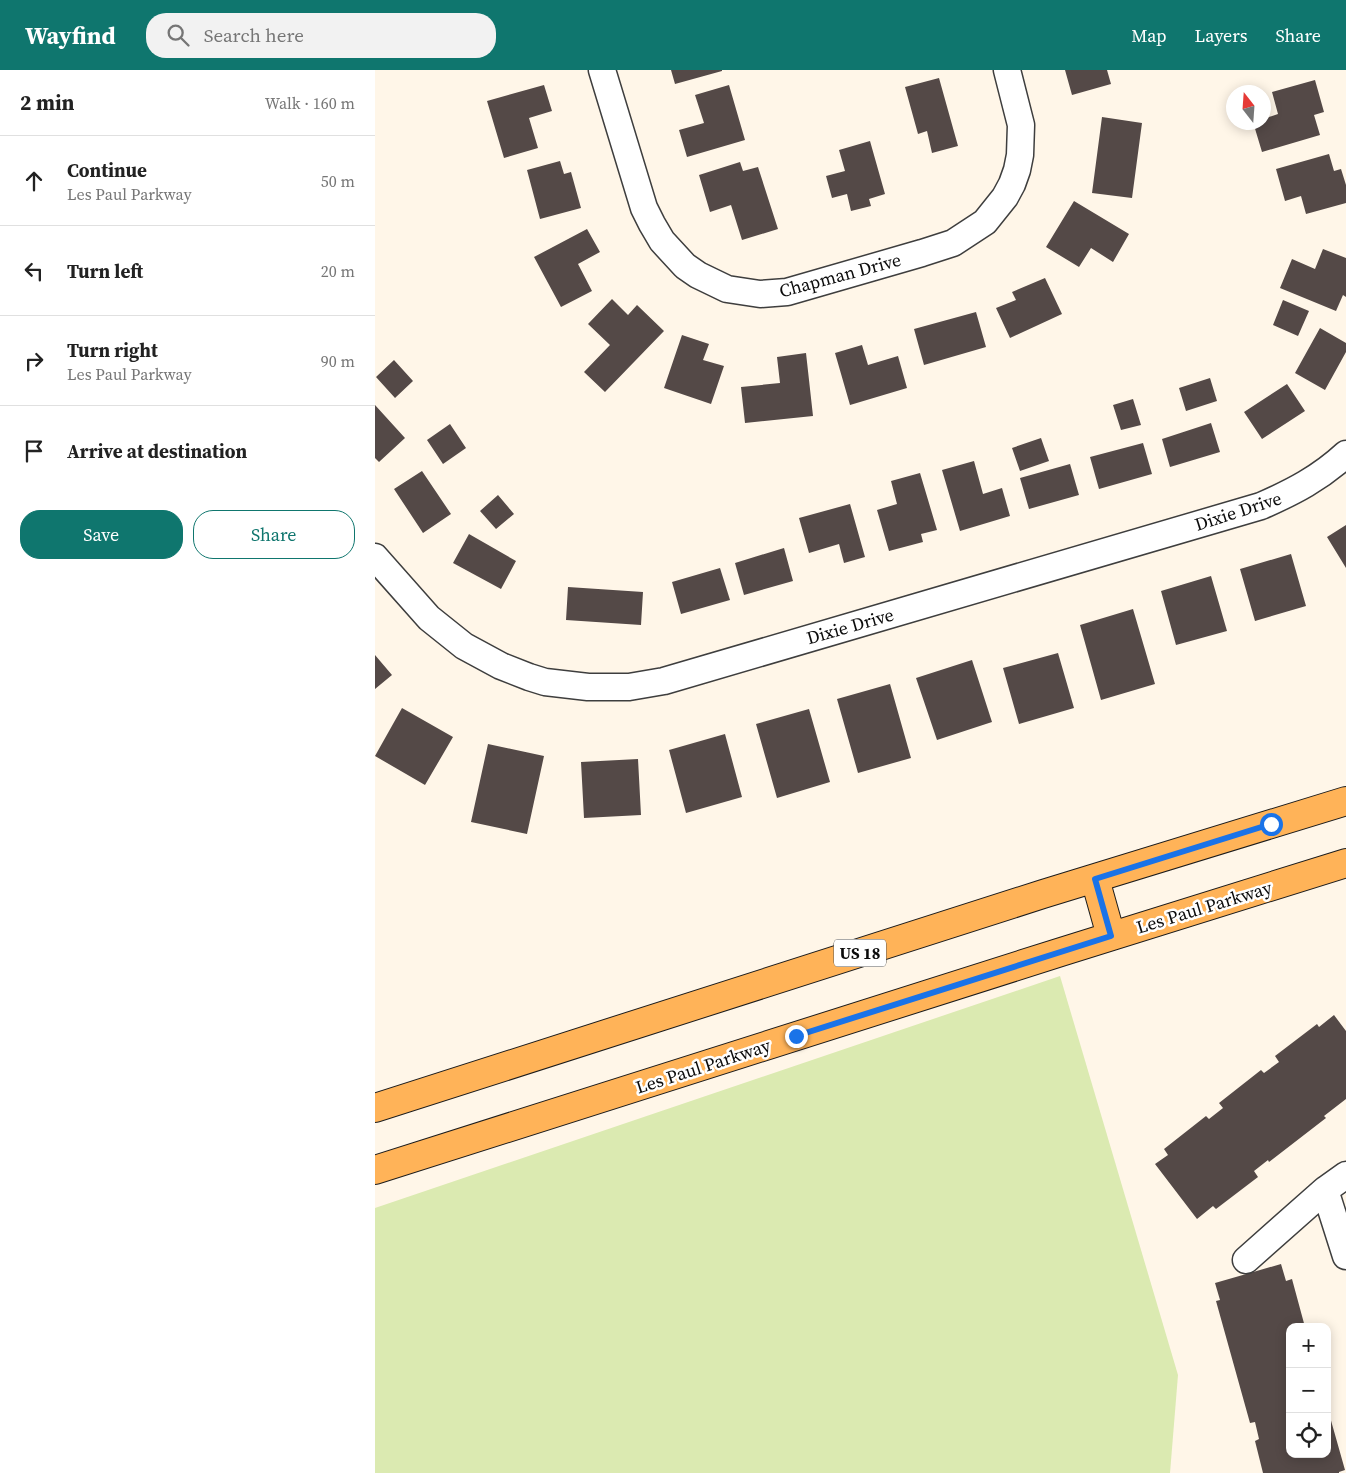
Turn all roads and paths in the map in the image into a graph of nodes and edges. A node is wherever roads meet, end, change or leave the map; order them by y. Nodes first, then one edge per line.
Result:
1 (601, 70) edge
2 (1007, 70) edge
3 (1346, 454) edge
4 (375, 557) edge
5 (1346, 800) edge
6 (1346, 863) edge
7 (1095, 879) junction
8 (1111, 936) junction
9 (375, 1108) edge
10 (375, 1170) edge
11 (1346, 1174) edge
12 (1325, 1190) junction
13 (1346, 1256) edge
14 (1247, 1260) dead end

1 - 2 street, Chapman Drive
3 - 4 street, Dixie Drive
5 - 7 main road, US 18
6 - 8 main road, Les Paul Parkway
7 - 8 main road
7 - 9 main road, US 18
8 - 10 main road, Les Paul Parkway
11 - 12 street
12 - 13 street
12 - 14 street

